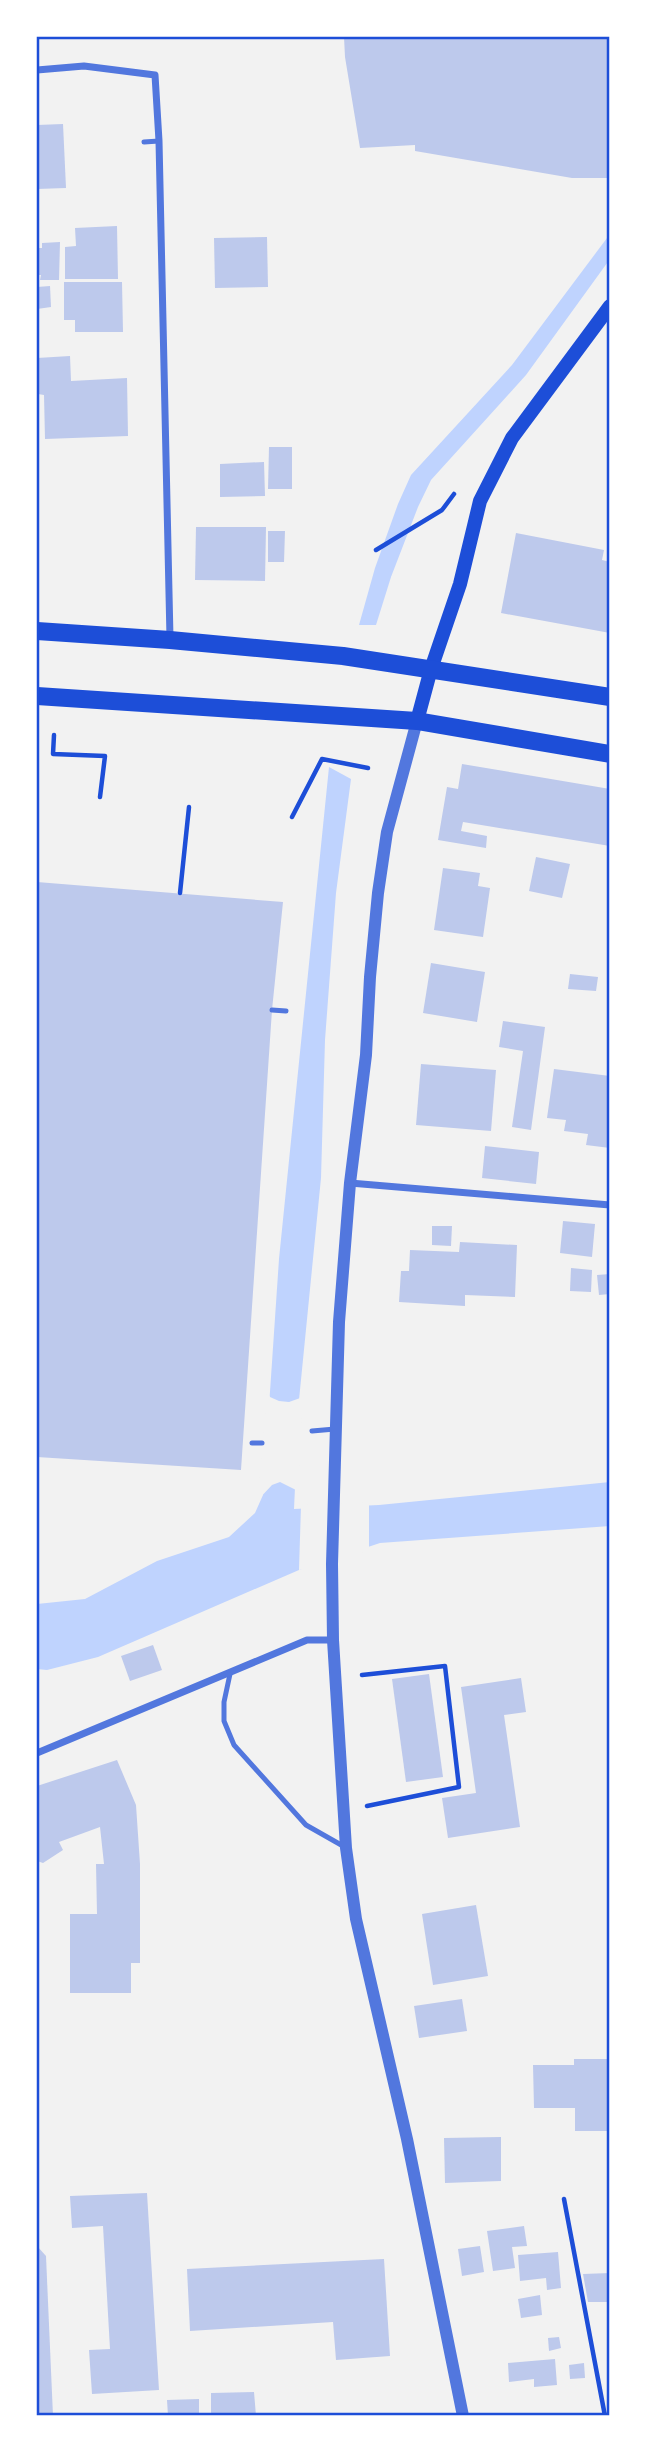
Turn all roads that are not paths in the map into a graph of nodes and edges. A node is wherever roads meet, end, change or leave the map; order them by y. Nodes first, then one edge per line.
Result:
1 (37, 70) edge
2 (159, 141) junction
3 (144, 142) dead end
4 (610, 306) edge
5 (37, 631) edge
6 (170, 640) junction
7 (431, 668) junction
8 (37, 696) edge
9 (610, 697) edge
10 (417, 721) junction
11 (610, 754) edge
12 (272, 1010) dead end
13 (286, 1011) dead end
14 (350, 1183) junction
15 (610, 1205) edge
16 (338, 1429) junction
17 (312, 1430) dead end
18 (262, 1443) dead end
19 (252, 1444) dead end
20 (333, 1640) junction
21 (229, 1674) junction
22 (37, 1753) edge
23 (346, 1848) junction
24 (463, 2416) edge

1 - 2 street
2 - 3 lane
2 - 6 street
4 - 7 main road
5 - 6 main road
6 - 7 main road
7 - 9 main road
7 - 10 main road
8 - 10 main road
10 - 11 main road
10 - 14 street
12 - 13 lane
14 - 15 street
14 - 16 street
16 - 17 lane
16 - 20 street
18 - 19 lane
20 - 21 street
20 - 23 street
21 - 22 street
21 - 23 lane
23 - 24 street

